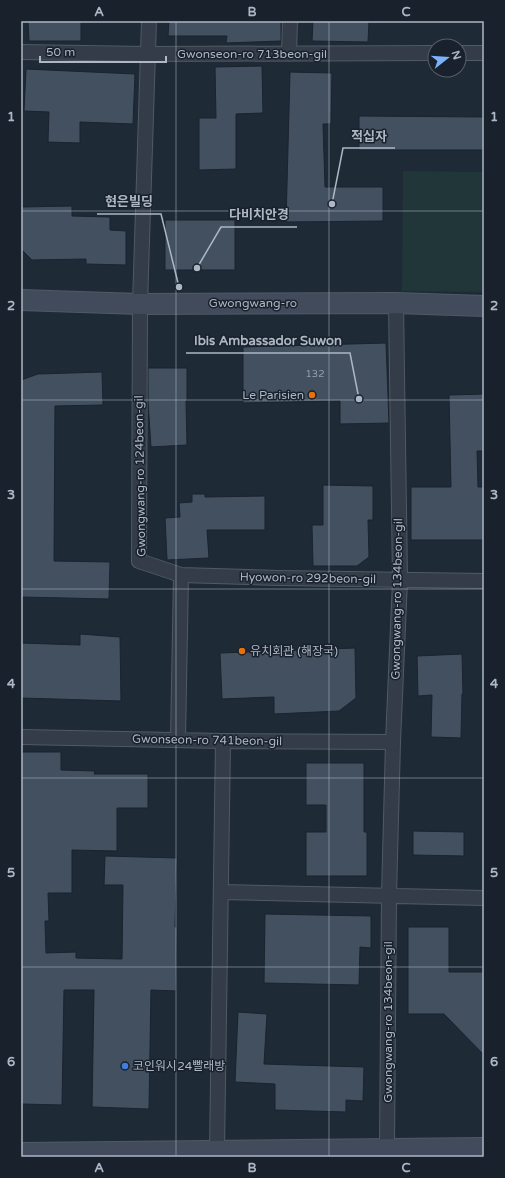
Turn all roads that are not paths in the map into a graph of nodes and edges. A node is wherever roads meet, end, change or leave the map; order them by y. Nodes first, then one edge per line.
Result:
1 (149, 21) edge
2 (290, 21) edge
3 (21, 52) edge
4 (427, 53) edge
5 (467, 53) edge
6 (484, 53) edge
7 (147, 54) junction
8 (289, 54) junction
9 (21, 300) edge
10 (396, 303) junction
11 (140, 304) junction
12 (484, 306) edge
13 (181, 575) junction
14 (400, 580) junction
15 (484, 581) edge
16 (21, 737) edge
17 (178, 739) junction
18 (223, 741) junction
19 (392, 742) junction
20 (222, 892) junction
21 (389, 895) junction
22 (484, 898) edge
23 (484, 1148) edge
24 (387, 1150) junction
25 (217, 1151) junction
26 (21, 1154) edge

1 - 7 street
2 - 8 street
3 - 7 street, Gwonseon-ro 713beon-gil
4 - 8 street, Gwonseon-ro 713beon-gil
5 - 6 street
7 - 8 street, Gwonseon-ro 713beon-gil
7 - 11 street
9 - 11 street, Gwongwang-ro
10 - 11 street, Gwongwang-ro
10 - 12 street, Gwongwang-ro
10 - 14 street, Gwongwang-ro 134beon-gil
11 - 13 street, Gwongwang-ro 124beon-gil
13 - 14 street, Hyowon-ro 292beon-gil
13 - 17 street
14 - 15 street, Hyowon-ro 292beon-gil
14 - 19 street, Gwongwang-ro 134beon-gil
16 - 17 street, Gwonseon-ro 741beon-gil
17 - 18 street, Gwonseon-ro 741beon-gil
18 - 19 street, Gwonseon-ro 741beon-gil
18 - 20 street
19 - 21 street, Gwongwang-ro 134beon-gil
20 - 21 street
20 - 25 street
21 - 22 street
21 - 24 street, Gwongwang-ro 134beon-gil
23 - 24 street
24 - 25 street
25 - 26 street

